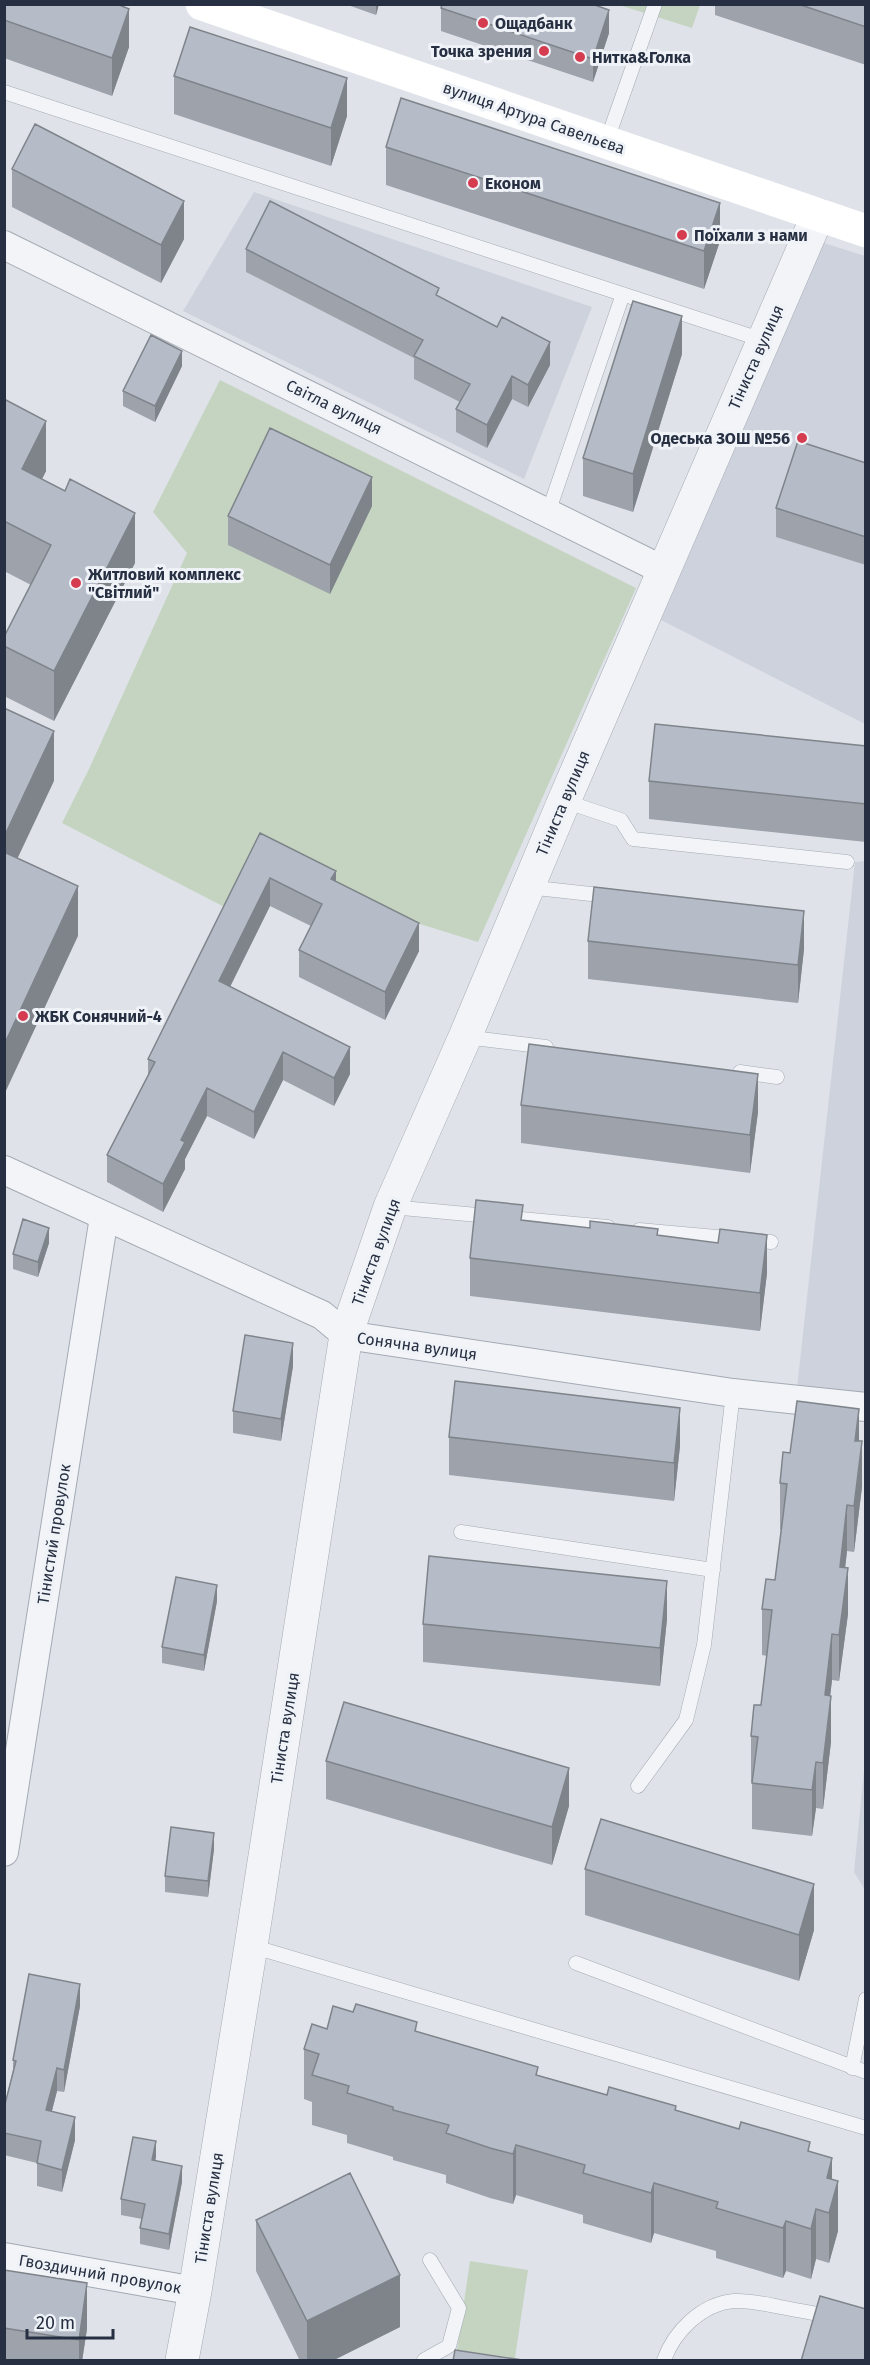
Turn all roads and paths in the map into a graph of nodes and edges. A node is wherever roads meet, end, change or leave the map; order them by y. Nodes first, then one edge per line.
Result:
1 (202, 4) edge
2 (655, 4) edge
3 (4, 92) edge
4 (606, 143) junction
5 (818, 215) junction
6 (866, 231) edge
7 (4, 245) edge
8 (623, 294) junction
9 (763, 340) junction
10 (548, 513) junction
11 (663, 570) junction
12 (564, 801) junction
13 (847, 862) dead end
14 (527, 887) junction
15 (621, 897) edge
16 (465, 1037) junction
17 (558, 1049) edge
18 (731, 1071) edge
19 (777, 1077) dead end
20 (4, 1170) edge
21 (390, 1207) junction
22 (104, 1217) junction
23 (771, 1242) dead end
24 (346, 1335) junction
25 (733, 1393) junction
26 (866, 1407) edge
27 (460, 1532) dead end
28 (712, 1570) junction
29 (638, 1786) dead end
30 (4, 1852) edge
31 (251, 1946) junction
32 (576, 1963) dead end
33 (866, 1999) edge
34 (859, 2070) edge
35 (866, 2128) edge
36 (4, 2257) edge
37 (430, 2260) dead end
38 (195, 2291) junction
39 (866, 2323) edge
40 (182, 2361) edge
41 (424, 2361) edge
42 (664, 2361) edge

1 - 4 main road, вулиця Артура Савельєва
2 - 4 lane
3 - 8 lane
4 - 5 main road, вулиця Артура Савельєва
5 - 6 main road, вулиця Артура Савельєва
5 - 9 street, Тіниста вулиця
7 - 10 street, Світла вулиця
8 - 9 lane
8 - 10 lane
9 - 11 street, Тіниста вулиця
10 - 11 street, Світла вулиця
11 - 12 street, Тіниста вулиця
12 - 13 lane
12 - 14 street, Тіниста вулиця
14 - 15 lane
14 - 16 street, Тіниста вулиця
16 - 17 lane
16 - 21 street, Тіниста вулиця
18 - 19 lane
20 - 22 street, Сонячна вулиця
21 - 23 lane
21 - 24 street, Тіниста вулиця
22 - 24 street, Сонячна вулиця
22 - 30 street, Тінистий провулок
24 - 25 street, Сонячна вулиця
24 - 31 street, Тіниста вулиця
25 - 26 street, Сонячна вулиця
25 - 28 lane
27 - 28 lane
28 - 29 lane
31 - 35 lane
31 - 38 street, Тіниста вулиця
32 - 34 lane
33 - 34 lane
36 - 38 street, Гвоздичний провулок
37 - 41 lane
38 - 40 street, Тіниста вулиця
39 - 42 lane

